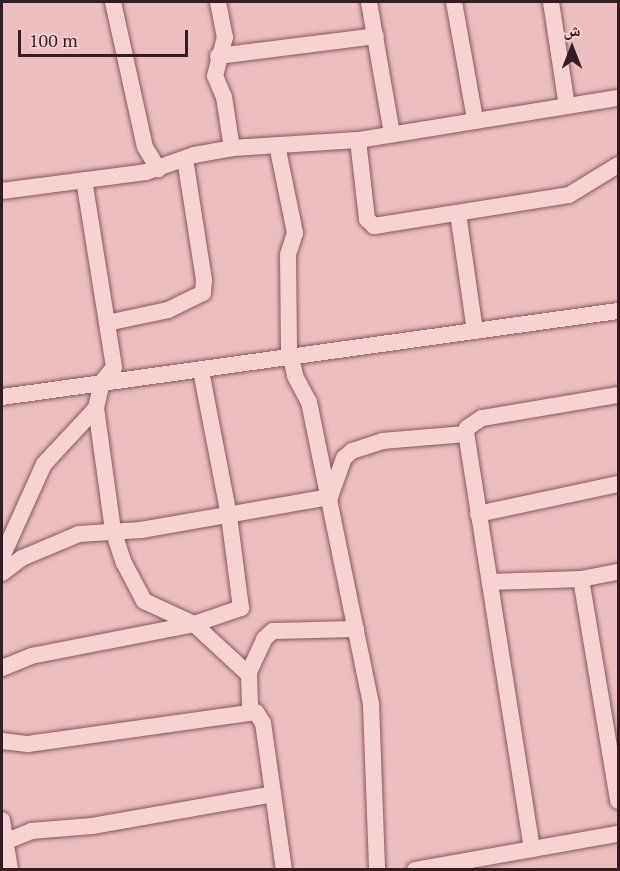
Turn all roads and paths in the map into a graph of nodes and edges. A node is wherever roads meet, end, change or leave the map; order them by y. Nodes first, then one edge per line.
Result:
1 (113, 2) edge
2 (218, 2) edge
3 (369, 2) edge
4 (454, 2) edge
5 (551, 2) edge
6 (376, 36) junction
7 (218, 56) junction
8 (618, 98) edge
9 (567, 105) junction
10 (475, 119) junction
11 (392, 134) junction
12 (358, 140) junction
13 (277, 145) junction
14 (232, 148) junction
15 (184, 158) junction
16 (618, 165) edge
17 (158, 170) junction
18 (84, 180) junction
19 (2, 191) edge
20 (458, 213) junction
21 (618, 311) edge
22 (107, 323) junction
23 (476, 331) junction
24 (290, 357) junction
25 (201, 370) junction
26 (100, 385) junction
27 (618, 395) edge
28 (2, 397) edge
29 (96, 408) junction
30 (466, 435) junction
31 (618, 484) edge
32 (330, 497) junction
33 (478, 514) junction
34 (229, 516) junction
35 (113, 530) junction
36 (2, 557) edge
37 (618, 572) edge
38 (2, 573) edge
39 (581, 579) junction
40 (490, 582) junction
41 (194, 624) junction
42 (356, 629) junction
43 (2, 668) edge
44 (248, 674) junction
45 (250, 711) junction
46 (2, 741) edge
47 (273, 794) junction
48 (618, 801) edge
49 (2, 820) edge
50 (618, 834) edge
51 (4, 841) edge
52 (532, 849) junction
53 (10, 870) edge
54 (284, 870) edge
55 (377, 870) edge
56 (414, 870) edge

1 - 17 street
2 - 7 street
3 - 6 street
4 - 10 street
5 - 9 street
6 - 7 street
6 - 11 street
7 - 14 street
8 - 9 street
9 - 10 street
10 - 11 street
11 - 12 street
12 - 13 street
12 - 20 street
13 - 14 street
13 - 24 street
14 - 15 street
15 - 17 street
15 - 22 street
16 - 20 street
17 - 18 street
18 - 19 street
18 - 22 street
20 - 23 street
21 - 23 street
22 - 26 street
23 - 24 street
24 - 25 street
24 - 32 street
25 - 26 street
25 - 34 street
26 - 28 street
26 - 29 street
27 - 30 street
29 - 35 street
29 - 36 street
30 - 32 street
30 - 33 street
31 - 33 street
32 - 34 street
32 - 42 street
33 - 40 street
34 - 35 street
34 - 41 street
35 - 38 street
35 - 41 street
37 - 39 street
39 - 40 street
39 - 48 street
40 - 52 street
41 - 43 street
41 - 44 street
42 - 44 street
42 - 55 street
44 - 45 street
45 - 46 street
45 - 47 street
47 - 51 street
47 - 54 street
49 - 51 street
50 - 52 street
51 - 53 street
52 - 56 street

